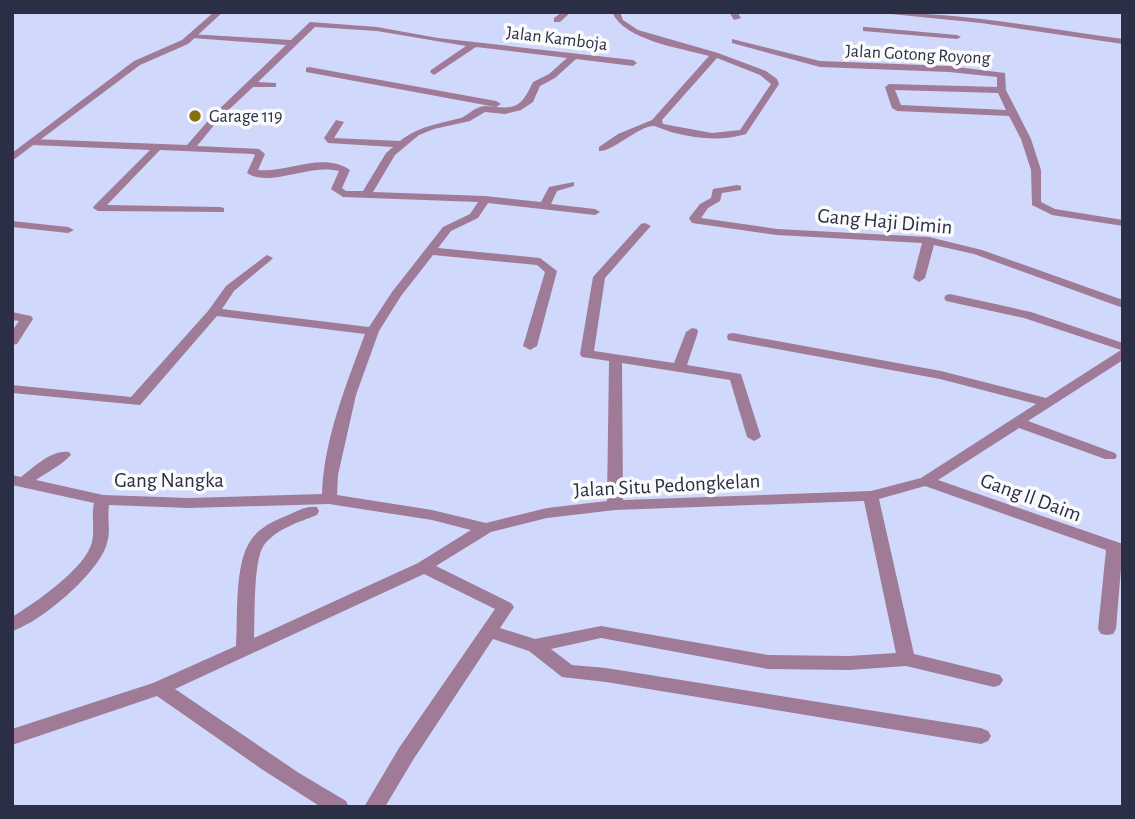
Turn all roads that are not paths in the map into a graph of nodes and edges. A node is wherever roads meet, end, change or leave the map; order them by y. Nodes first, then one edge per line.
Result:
1 (219, 12) edge
2 (567, 12) edge
3 (617, 12) edge
4 (868, 12) edge
5 (875, 12) edge
6 (884, 12) edge
7 (557, 20) dead end
8 (866, 29) junction
9 (190, 30) junction
10 (957, 37) dead end
11 (868, 39) dead end
12 (735, 41) dead end
13 (1123, 42) edge
14 (293, 43) junction
15 (476, 43) junction
16 (715, 55) junction
17 (574, 56) junction
18 (634, 64) dead end
19 (309, 70) dead end
20 (434, 72) dead end
21 (250, 84) junction
22 (273, 85) dead end
23 (1001, 90) junction
24 (518, 108) junction
25 (1013, 113) junction
26 (339, 122) dead end
27 (657, 122) junction
28 (32, 142) junction
29 (401, 144) junction
30 (158, 147) junction
31 (190, 148) junction
32 (603, 149) dead end
33 (12, 158) edge
34 (570, 184) dead end
35 (737, 188) dead end
36 (366, 195) junction
37 (485, 199) junction
38 (544, 206) junction
39 (220, 209) dead end
40 (595, 212) dead end
41 (1123, 223) edge
42 (12, 224) edge
43 (645, 226) dead end
44 (68, 230) dead end
45 (929, 240) junction
46 (432, 251) junction
47 (267, 258) dead end
48 (919, 278) dead end
49 (950, 298) dead end
50 (1123, 304) edge
51 (214, 312) junction
52 (12, 316) edge
53 (373, 331) junction
54 (692, 332) dead end
55 (733, 337) dead end
56 (12, 341) edge
57 (530, 346) dead end
58 (1123, 347) edge
59 (1123, 354) edge
60 (616, 360) junction
61 (679, 368) junction
62 (12, 389) edge
63 (1050, 403) junction
64 (1017, 422) junction
65 (754, 437) dead end
66 (64, 456) dead end
67 (1110, 456) dead end
68 (18, 481) edge
69 (926, 481) junction
70 (871, 496) junction
71 (328, 499) junction
72 (103, 500) junction
73 (615, 505) junction
74 (311, 511) dead end
75 (486, 528) junction
76 (1118, 550) edge
77 (424, 566) junction
78 (12, 625) edge
79 (1107, 629) dead end
80 (488, 631) junction
81 (535, 646) junction
82 (245, 650) junction
83 (906, 659) junction
84 (994, 680) dead end
85 (159, 688) junction
86 (981, 736) dead end
87 (12, 737) edge
88 (339, 807) edge
89 (374, 807) edge

1 - 9 street
2 - 7 street
3 - 16 street
4 - 8 street
5 - 6 street
6 - 13 street
8 - 10 street
8 - 11 street
9 - 14 street
9 - 28 street
12 - 23 street, Jalan Gotong Royong
14 - 15 street, Jalan Kamboja
14 - 21 street, Jalan Kamboja
15 - 17 street, Jalan Kamboja
15 - 20 street
16 - 27 street
16 - 27 street
17 - 18 street, Jalan Kamboja
17 - 24 street
19 - 24 street
21 - 22 street
21 - 31 street, Jalan Kamboja
23 - 25 street, Jalan Gotong Royong
23 - 25 street
24 - 29 street
25 - 41 street, Jalan Gotong Royong
26 - 29 street
27 - 32 street
28 - 30 street
28 - 33 street
29 - 36 street
30 - 31 street
30 - 39 street
31 - 36 street
34 - 38 street
35 - 45 street, Gang Haji Dimin
36 - 37 street
37 - 38 street
37 - 46 street
38 - 40 street
42 - 44 street
43 - 60 street
45 - 48 street
45 - 50 street, Gang Haji Dimin
46 - 53 street
46 - 57 street
47 - 51 street
49 - 58 street
51 - 53 street
51 - 62 street
52 - 56 street
53 - 71 street
54 - 61 street
55 - 63 street
59 - 63 street, Jalan Situ Pedongkelan
60 - 61 street
60 - 73 street
61 - 65 street
63 - 64 street, Jalan Situ Pedongkelan
64 - 67 street
64 - 69 street, Jalan Situ Pedongkelan
66 - 68 street
68 - 72 street, Gang Nangka
69 - 70 street, Jalan Situ Pedongkelan
69 - 76 street, Gang Il Daim
70 - 73 street, Jalan Situ Pedongkelan
70 - 83 street
71 - 72 street, Gang Nangka
71 - 75 street, Gang Nangka
72 - 78 street
73 - 75 street, Jalan Situ Pedongkelan
74 - 82 street
75 - 77 street, Jalan Situ Pedongkelan
76 - 79 street
77 - 80 street
77 - 82 street, Jalan Situ Pedongkelan
80 - 81 street
80 - 89 street
81 - 83 street
81 - 86 street
82 - 85 street, Jalan Situ Pedongkelan
83 - 84 street
85 - 87 street, Jalan Situ Pedongkelan
85 - 88 street

